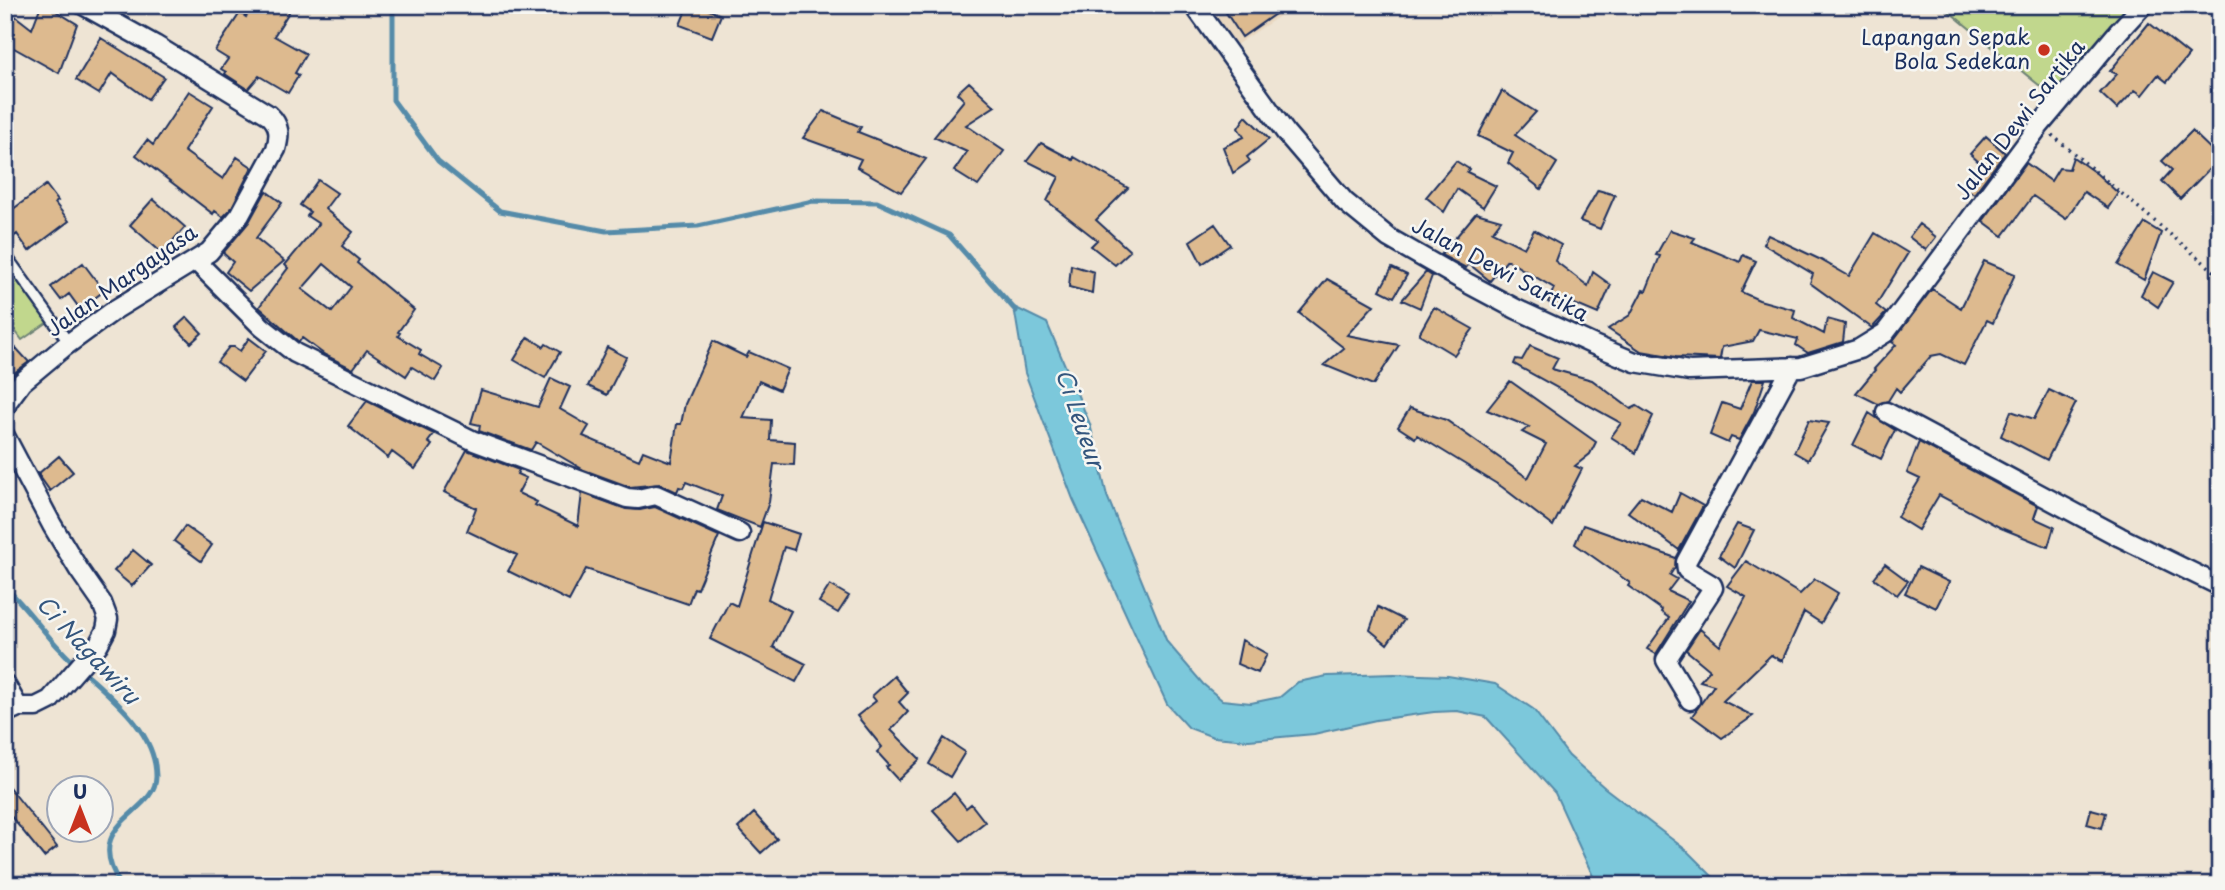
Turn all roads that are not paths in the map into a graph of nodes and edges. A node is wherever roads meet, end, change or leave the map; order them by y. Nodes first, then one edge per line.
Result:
1 (1194, 5) edge
2 (2143, 5) edge
3 (89, 7) edge
4 (5, 254) edge
5 (196, 261) junction
6 (69, 343) junction
7 (1792, 367) junction
8 (5, 408) edge
9 (1886, 412) dead end
10 (5, 436) edge
11 (740, 533) dead end
12 (2220, 586) edge
13 (5, 684) edge
14 (1690, 700) dead end
15 (12, 710) edge

1 - 7 street, Jalan Dewi Sartika
2 - 7 street, Jalan Dewi Sartika
3 - 5 street, Jalan Margayasa
4 - 6 lane
5 - 6 street, Jalan Margayasa
5 - 11 street
6 - 8 street, Jalan Margayasa
7 - 14 street
9 - 12 street
10 - 15 street
13 - 15 street

